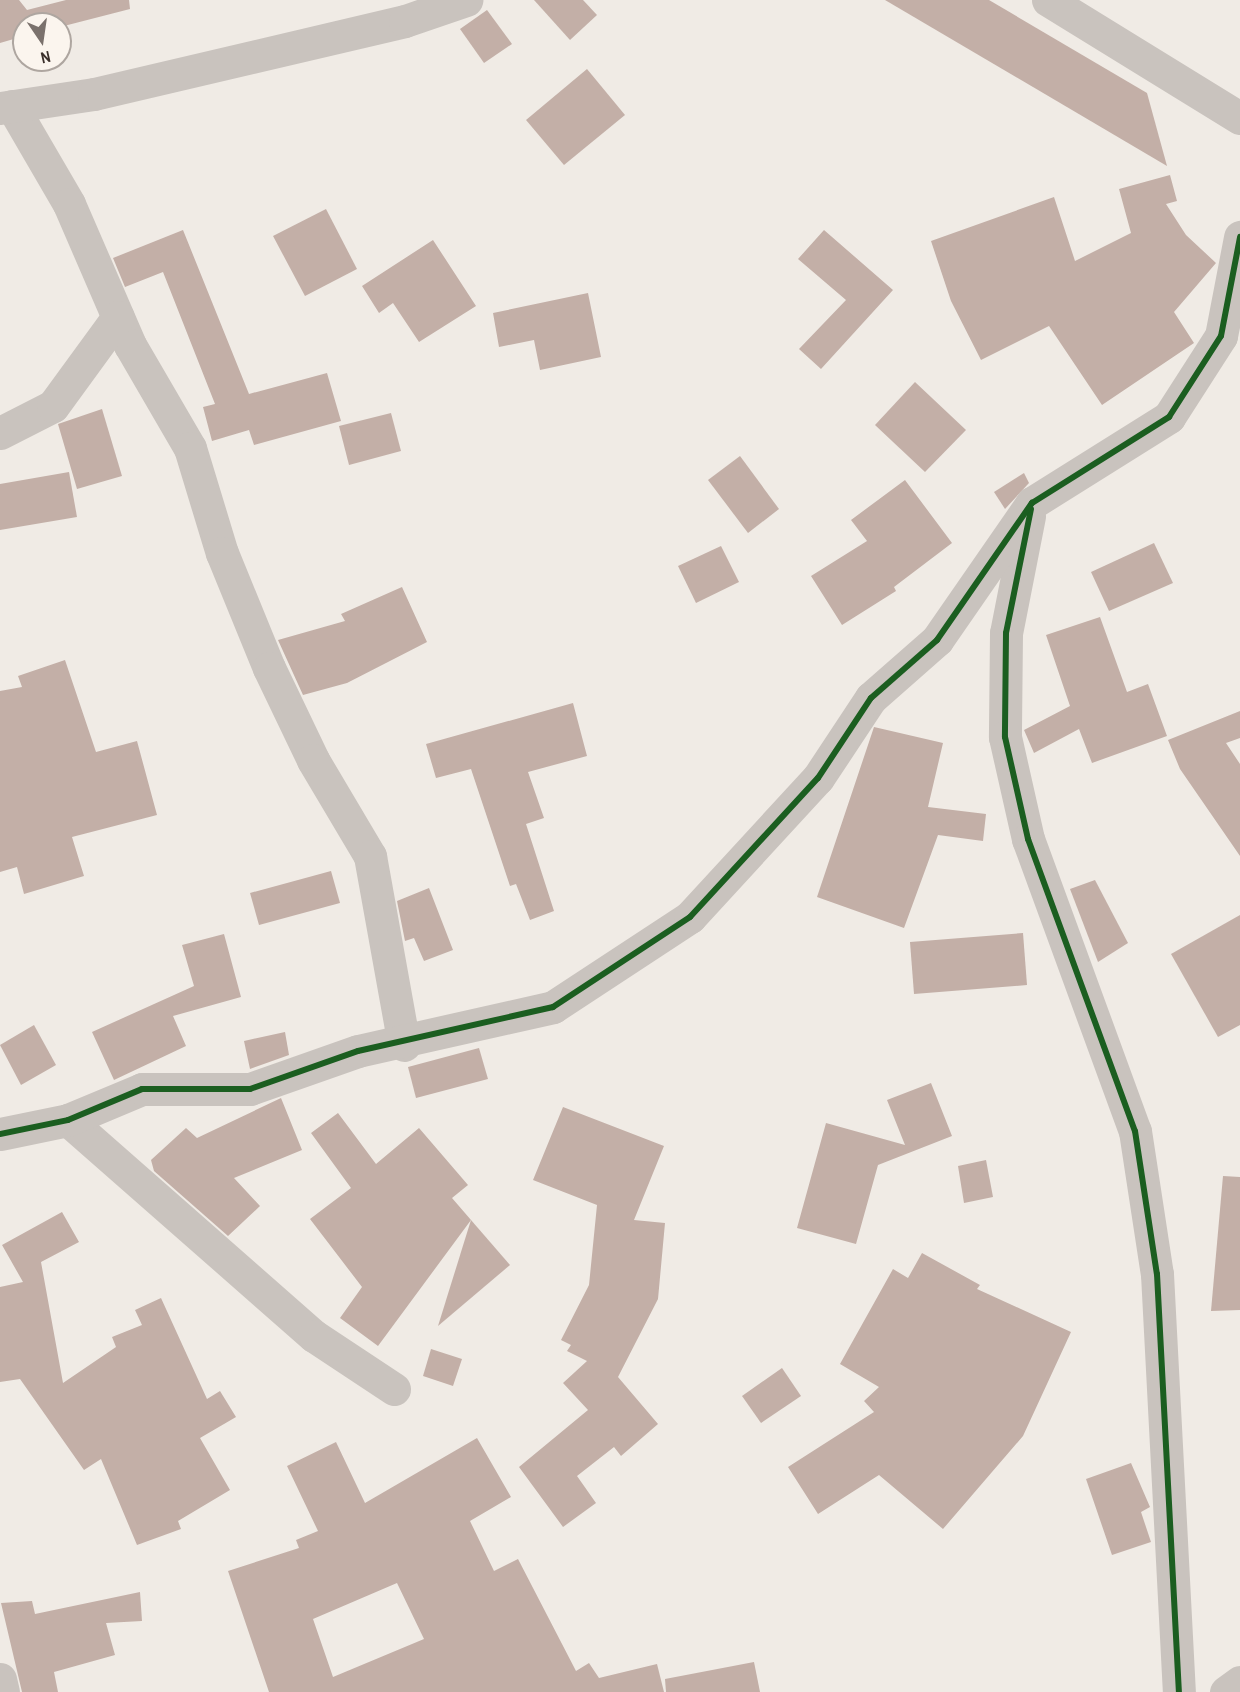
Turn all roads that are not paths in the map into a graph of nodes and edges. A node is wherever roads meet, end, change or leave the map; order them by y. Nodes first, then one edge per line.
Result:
1 (466, 0) edge
2 (1048, 0) edge
3 (6, 107) edge
4 (1240, 118) edge
5 (1240, 237) edge
6 (117, 317) junction
7 (0, 432) edge
8 (1032, 503) junction
9 (404, 1045) junction
10 (68, 1120) junction
11 (0, 1134) edge
12 (394, 1389) dead end
13 (0, 1679) edge
14 (1240, 1682) edge
15 (3, 1692) edge
16 (1179, 1692) edge
17 (1226, 1692) edge

1 - 3 street
2 - 4 street
3 - 6 street
5 - 8 street
6 - 7 street
6 - 9 street
8 - 9 street
8 - 16 street
9 - 10 street
10 - 11 street
10 - 12 street
13 - 15 street
14 - 17 street

